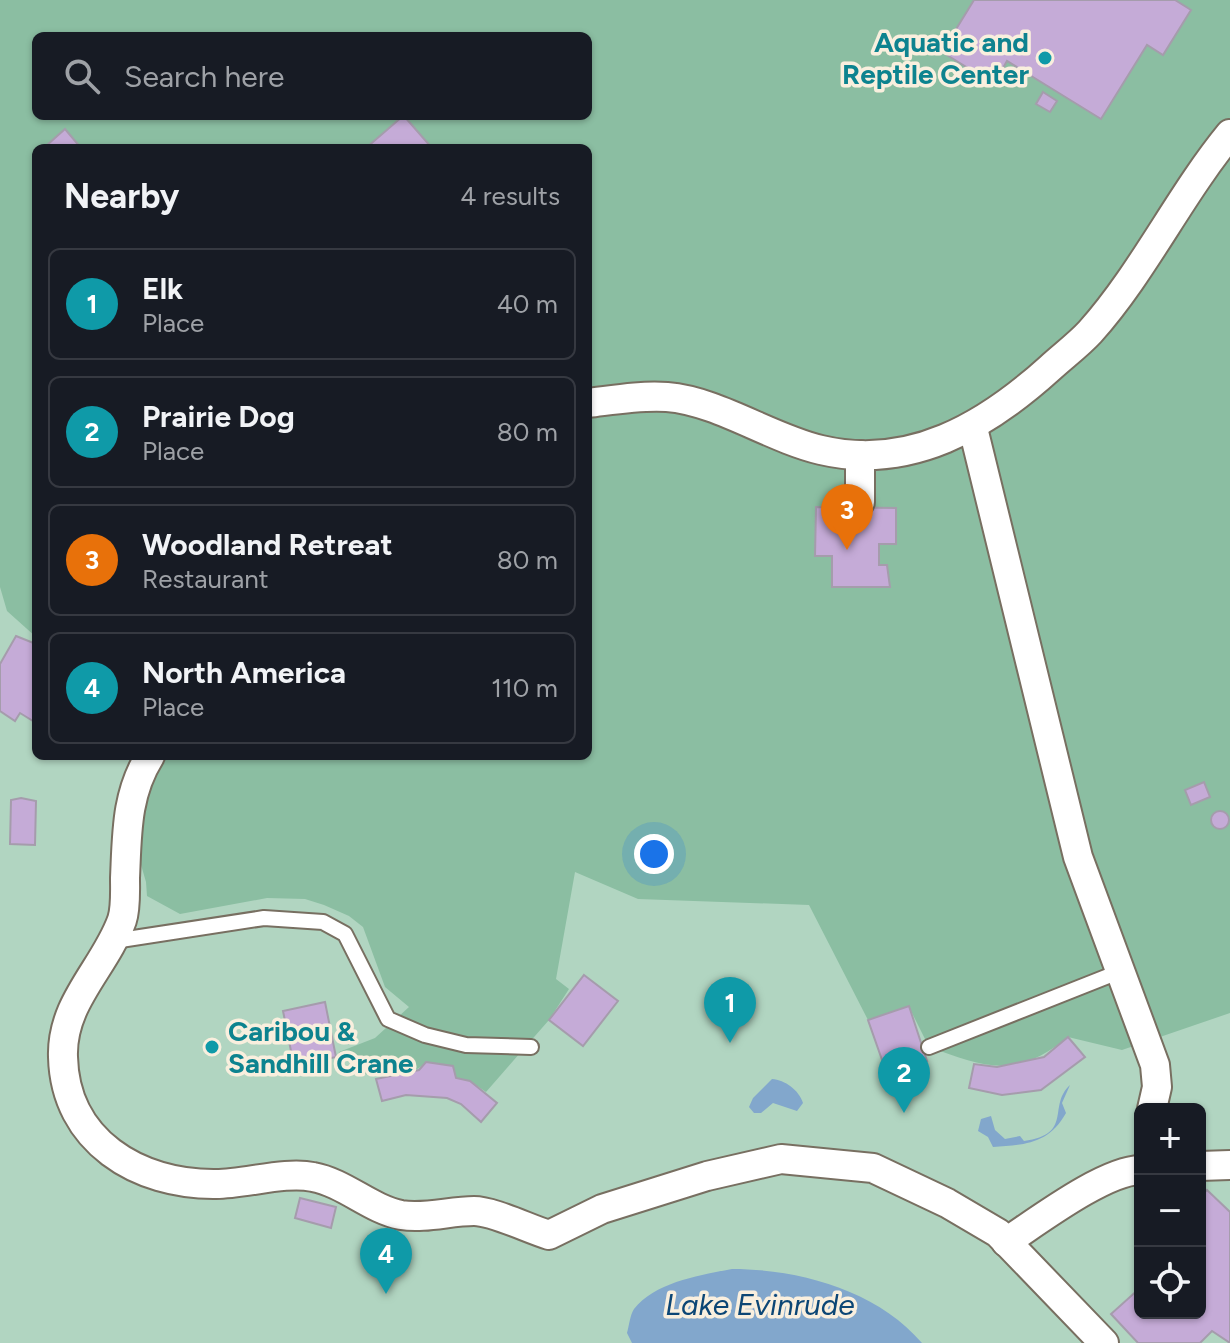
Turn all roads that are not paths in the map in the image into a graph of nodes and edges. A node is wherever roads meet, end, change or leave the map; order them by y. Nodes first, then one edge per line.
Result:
1 (1230, 134) edge
2 (592, 403) edge
3 (973, 428) junction
4 (860, 455) junction
5 (860, 502) dead end
6 (147, 760) edge
7 (114, 941) junction
8 (1121, 971) junction
9 (531, 1047) dead end
10 (929, 1047) dead end
11 (1153, 1103) edge
12 (1134, 1163) edge
13 (1230, 1165) edge
14 (1206, 1166) edge
15 (1006, 1242) junction
16 (1104, 1343) edge

1 - 3 street
2 - 4 street
3 - 4 street
3 - 8 street
4 - 5 street
6 - 7 street
7 - 9 lane
7 - 15 street
8 - 10 lane
8 - 11 street
12 - 15 street
13 - 14 street
15 - 16 street

